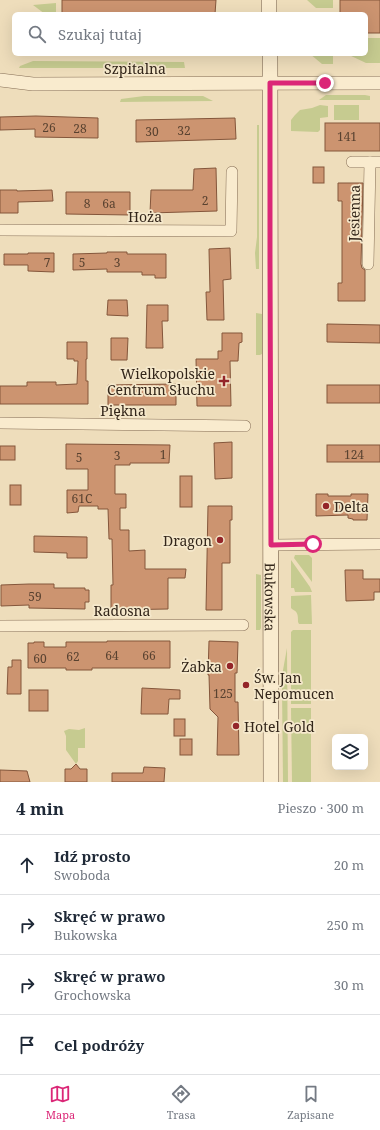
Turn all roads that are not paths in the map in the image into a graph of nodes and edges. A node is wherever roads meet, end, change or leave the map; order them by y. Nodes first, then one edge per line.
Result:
1 (269, 0) edge
2 (269, 12) edge
3 (270, 56) edge
4 (0, 80) edge
5 (270, 83) junction
6 (380, 83) edge
7 (352, 162) dead end
8 (375, 162) edge
9 (232, 172) dead end
10 (0, 230) edge
11 (368, 264) dead end
12 (0, 423) edge
13 (245, 426) dead end
14 (380, 544) edge
15 (271, 545) junction
16 (243, 625) dead end
17 (0, 626) edge
18 (272, 781) edge

1 - 2 main road
3 - 5 main road, Bukowska
4 - 5 street, Szpitalna
5 - 6 street, Szpitalna
5 - 15 main road, Bukowska
7 - 8 street, Jesienna
8 - 11 street, Jesienna
9 - 10 street, Hoża
12 - 13 street, Piękna
14 - 15 street
15 - 18 main road, Bukowska
16 - 17 street, Radosna

